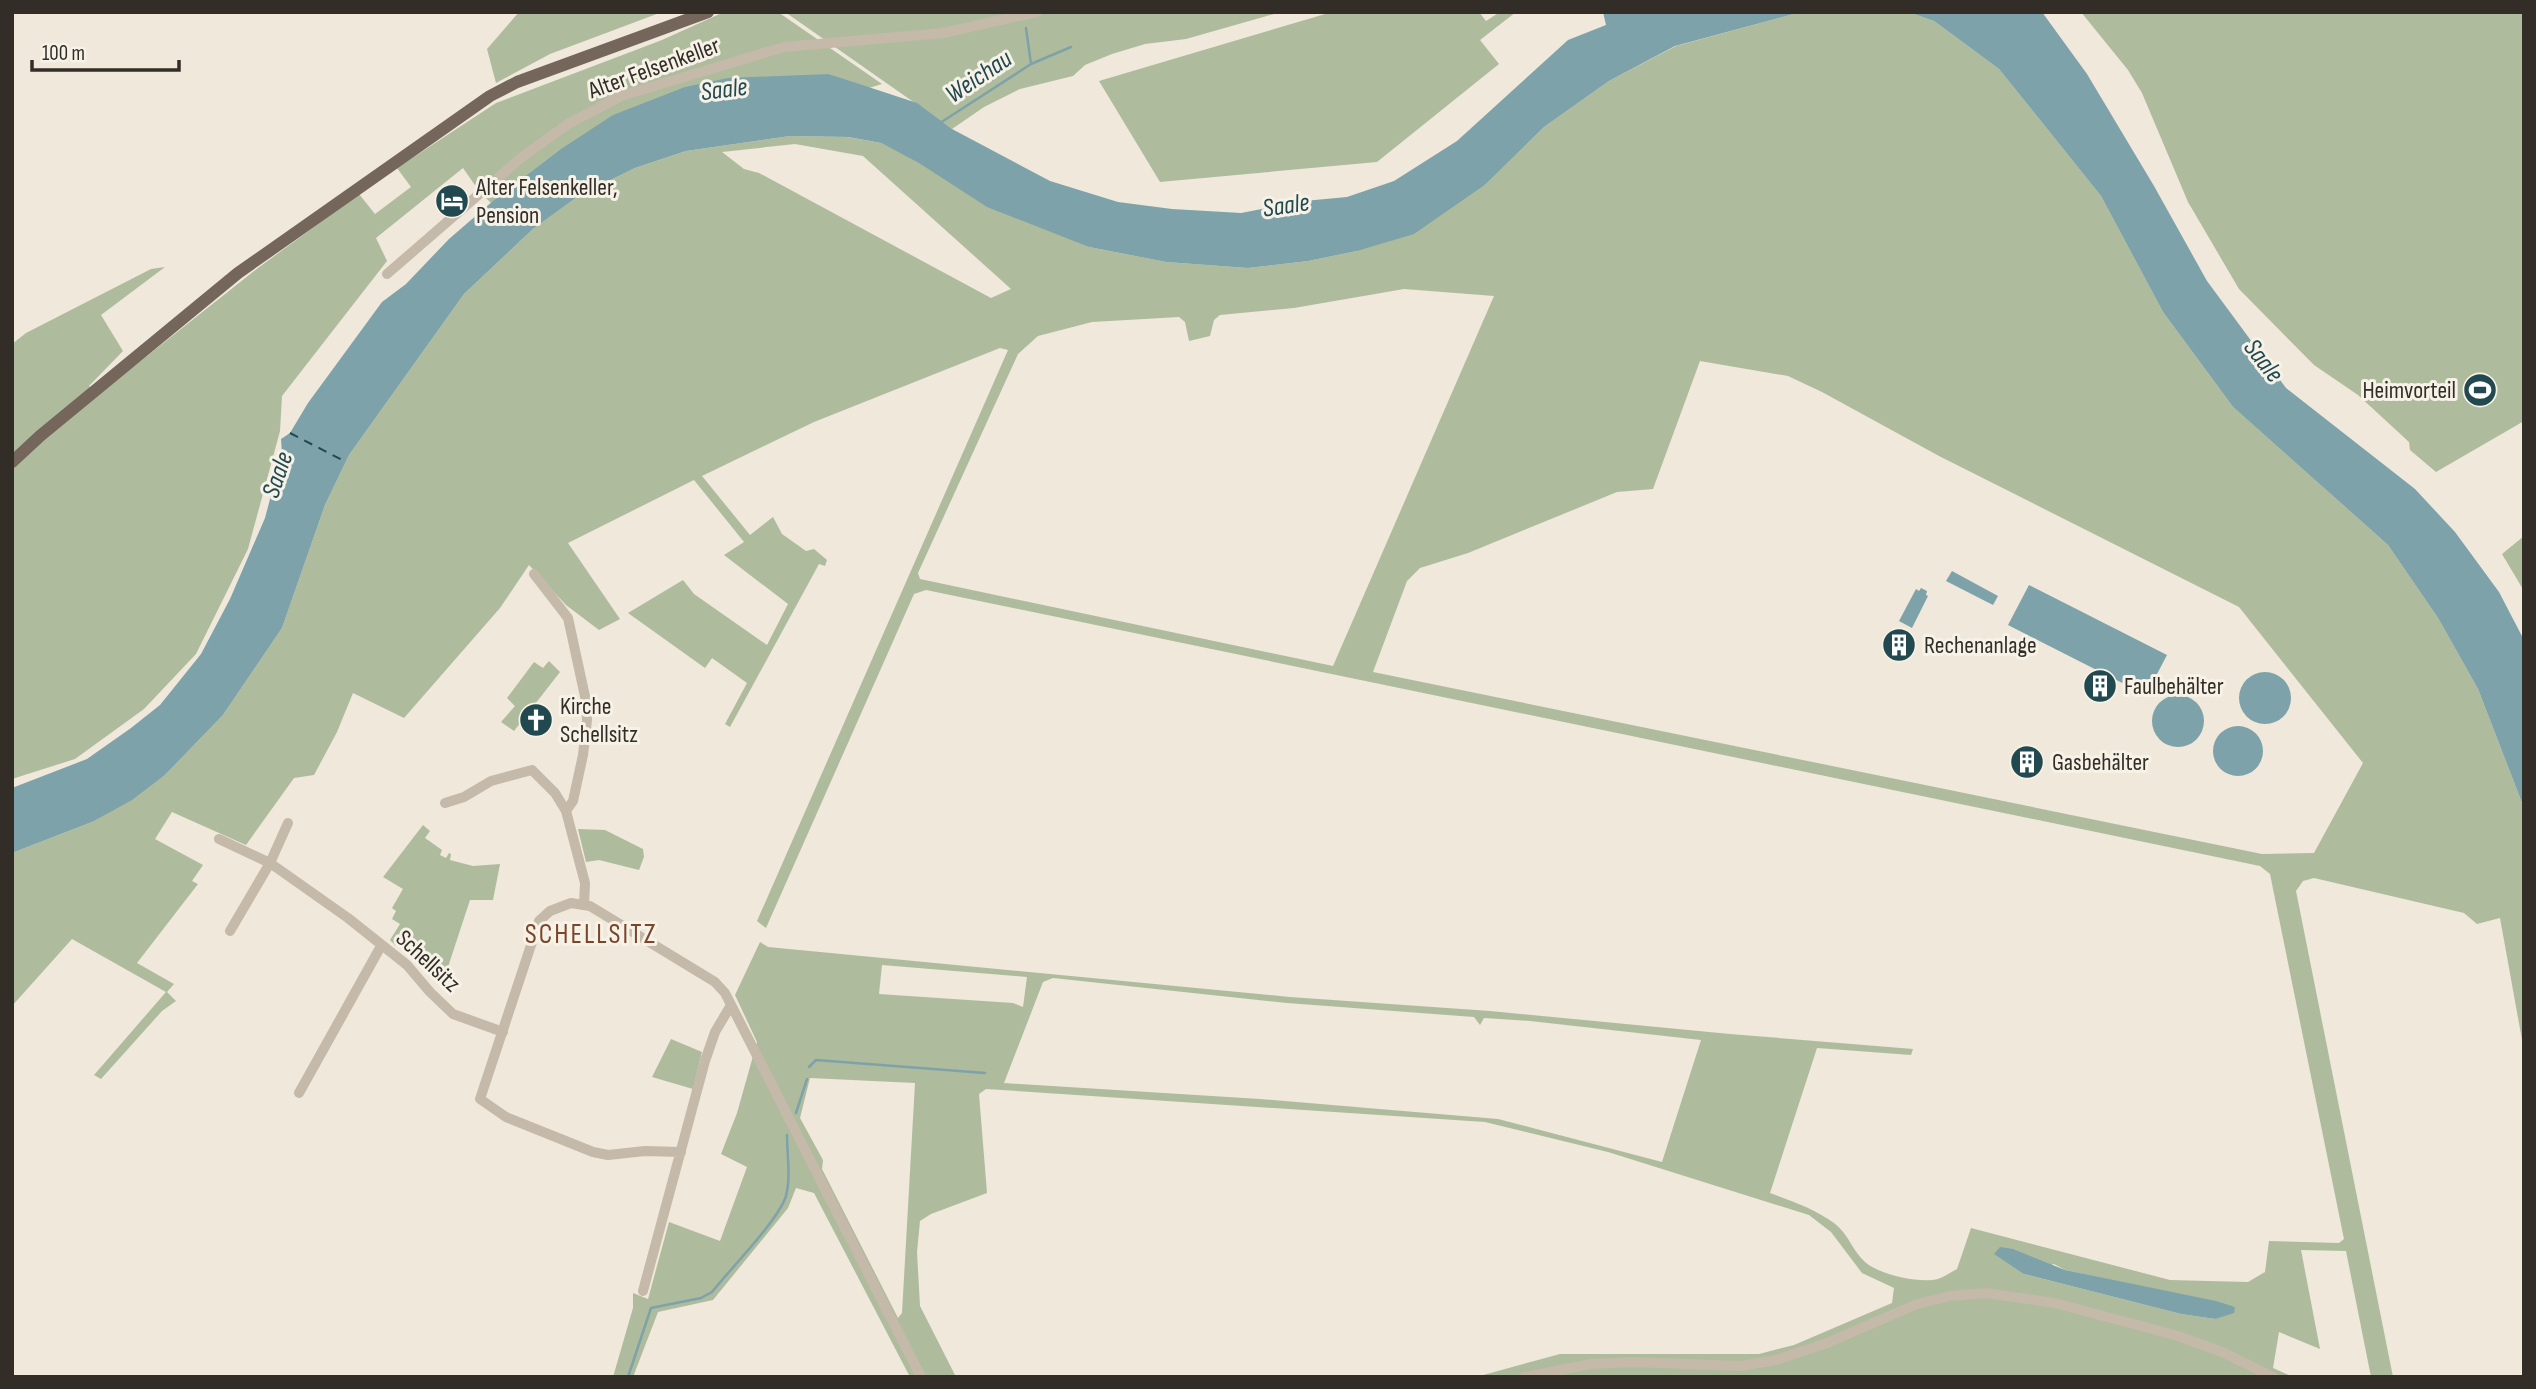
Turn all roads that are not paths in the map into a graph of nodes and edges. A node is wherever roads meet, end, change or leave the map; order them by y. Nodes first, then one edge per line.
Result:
1 (708, 12) edge
2 (1037, 12) edge
3 (387, 274) dead end
4 (12, 462) edge
5 (534, 574) dead end
6 (445, 803) dead end
7 (566, 811) junction
8 (288, 823) dead end
9 (219, 839) dead end
10 (270, 863) junction
11 (584, 905) junction
12 (230, 931) dead end
13 (381, 946) junction
14 (731, 1005) junction
15 (503, 1032) junction
16 (299, 1093) dead end
17 (681, 1152) junction
18 (643, 1291) dead end
19 (921, 1377) edge
20 (1524, 1377) edge
21 (2273, 1377) edge

1 - 4 main road
2 - 3 street, Alter Felsenkeller
5 - 7 street
6 - 7 street
7 - 11 street
8 - 10 street
9 - 10 street, Schellsitz
10 - 12 street
10 - 13 street, Schellsitz
11 - 14 street
11 - 15 street
13 - 15 street, Schellsitz
13 - 16 street
14 - 17 street
14 - 19 street
15 - 17 street
17 - 18 street
20 - 21 street

